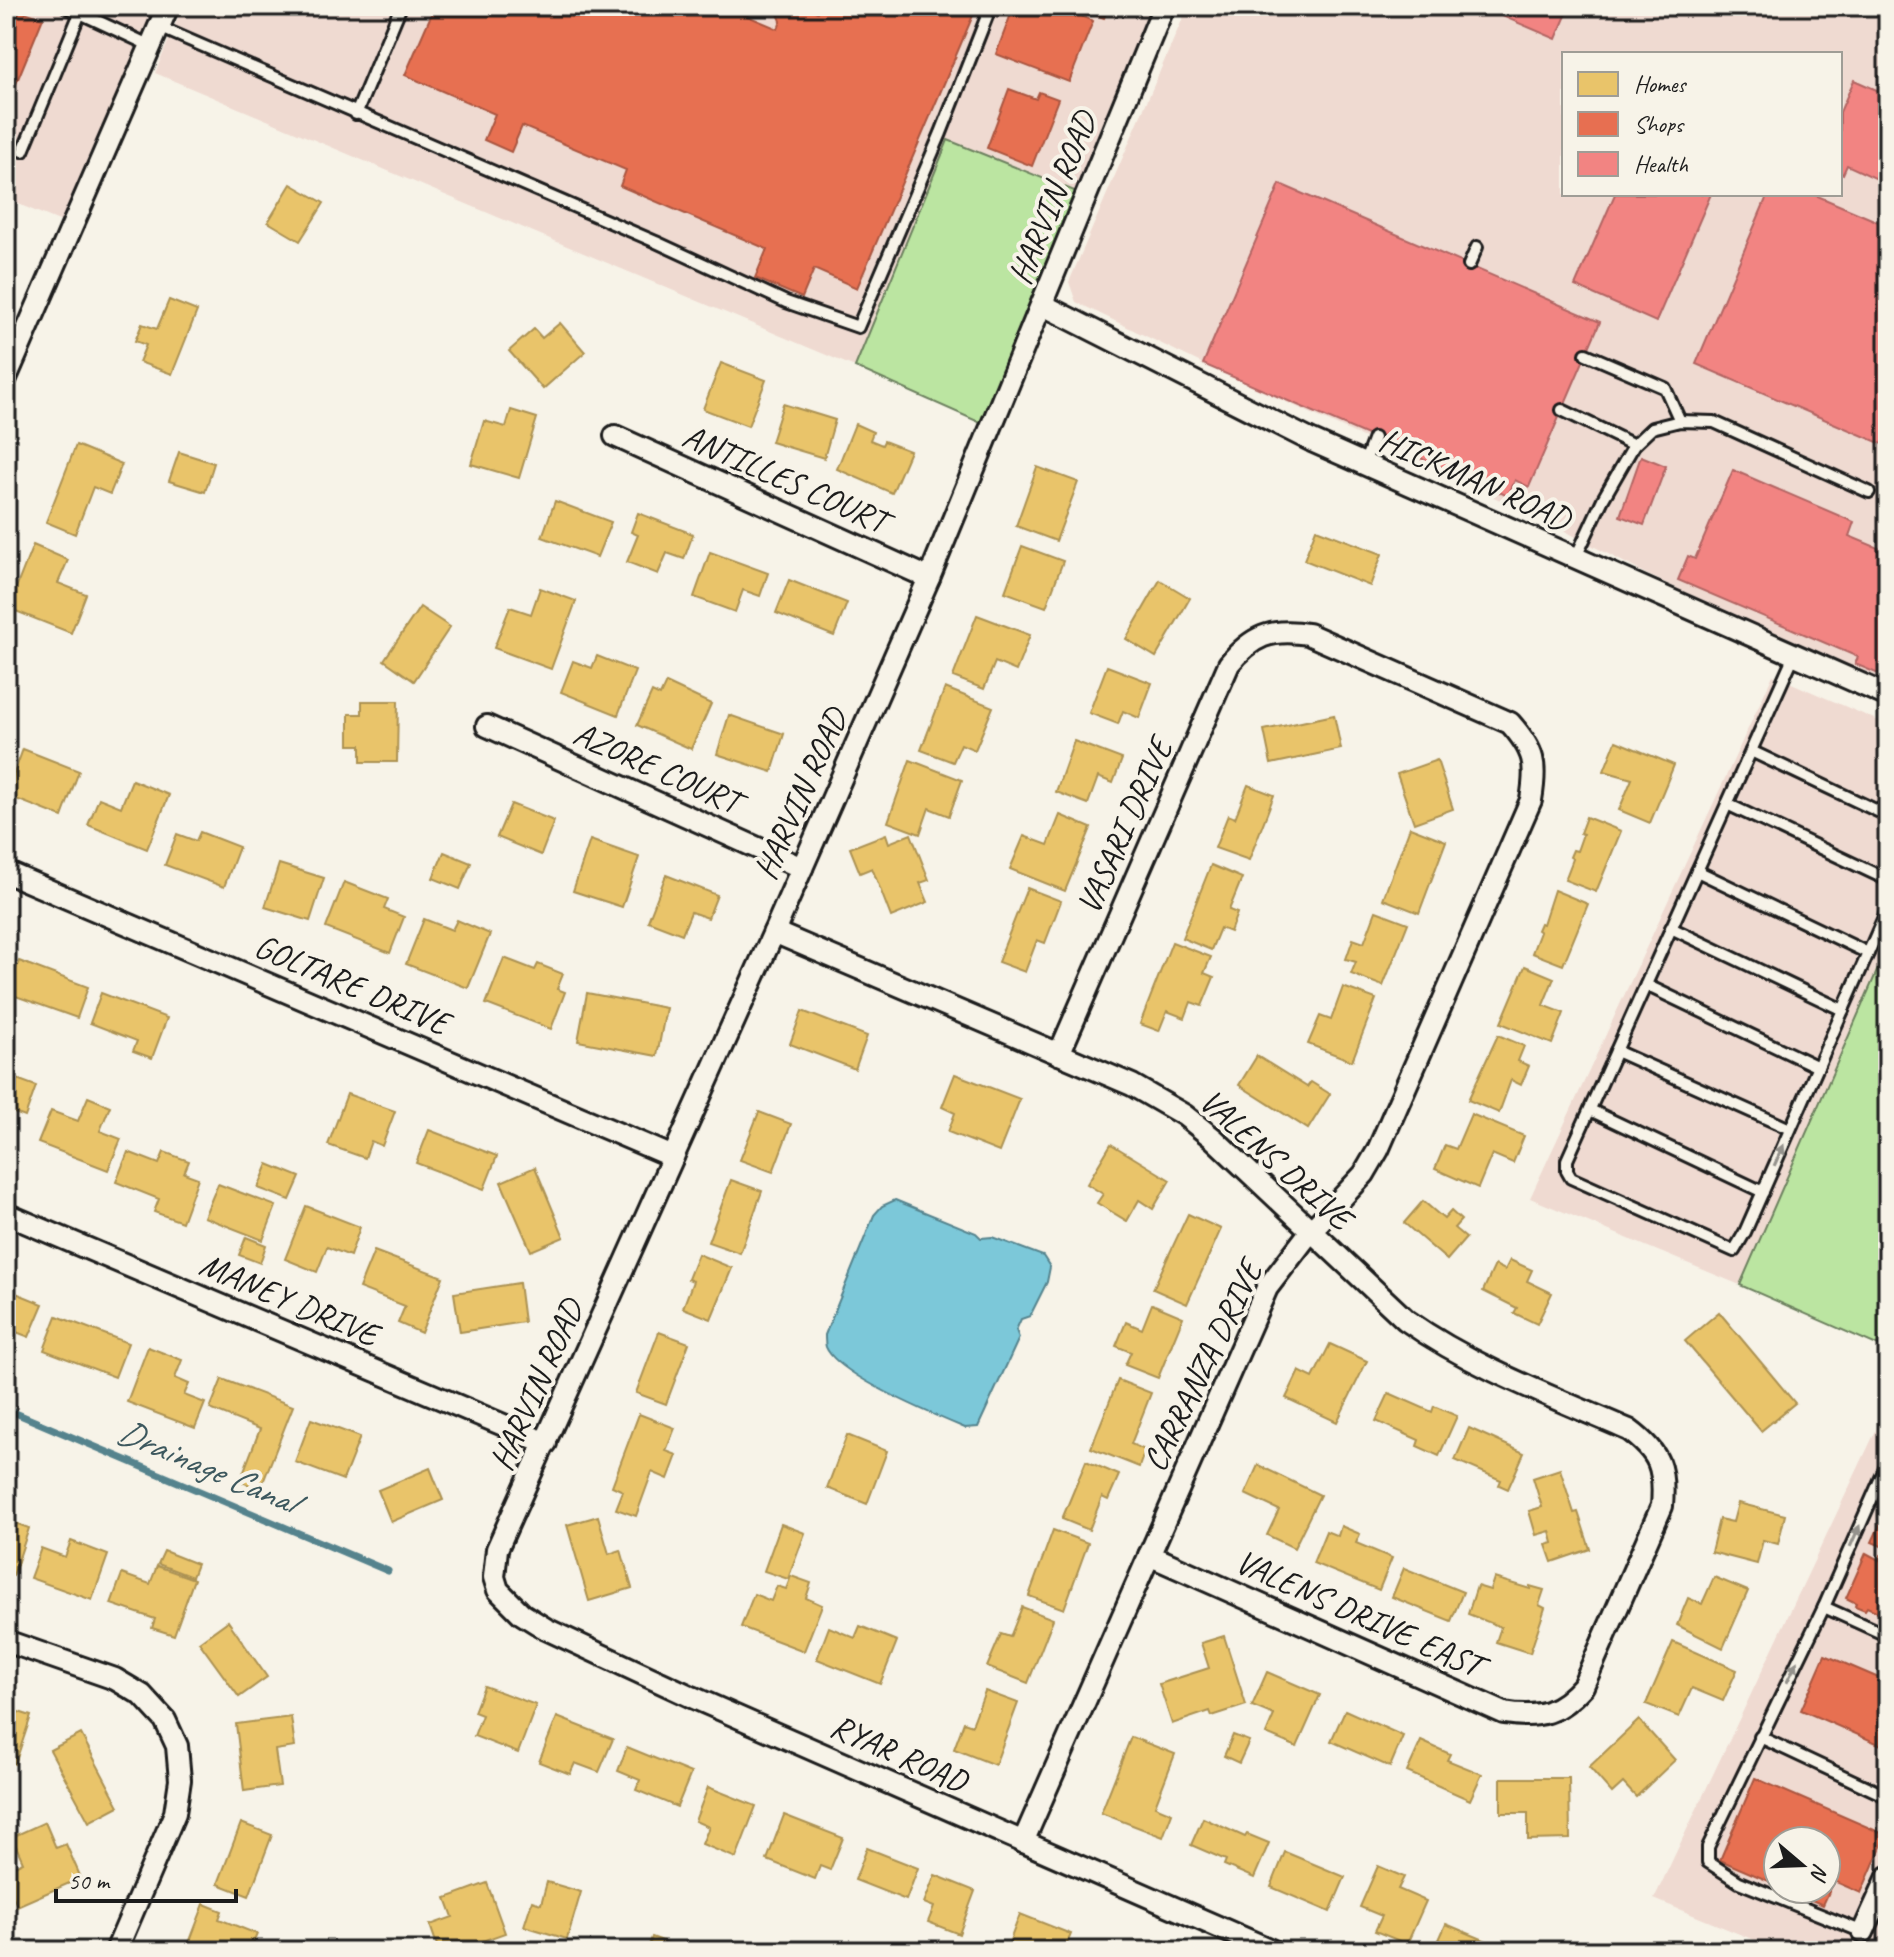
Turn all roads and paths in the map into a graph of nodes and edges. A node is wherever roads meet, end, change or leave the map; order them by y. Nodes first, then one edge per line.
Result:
1 (65, 6) edge
2 (168, 6) edge
3 (401, 6) edge
4 (991, 6) edge
5 (1164, 6) edge
6 (80, 13) junction
7 (155, 37) junction
8 (356, 114) junction
9 (23, 151) dead end
10 (1477, 247) dead end
11 (1469, 265) dead end
12 (1043, 305) junction
13 (1586, 354) dead end
14 (8, 370) edge
15 (1562, 410) dead end
16 (1680, 421) junction
17 (615, 436) dead end
18 (1374, 438) dead end
19 (1634, 445) junction
20 (1364, 464) junction
21 (1869, 492) dead end
22 (1575, 559) junction
23 (929, 578) junction
24 (1262, 636) joint
25 (1795, 653) junction
26 (1888, 696) edge
27 (487, 726) dead end
28 (1751, 751) junction
29 (1727, 804) junction
30 (1888, 816) edge
31 (802, 868) junction
32 (1697, 871) junction
33 (6, 872) edge
34 (1888, 880) edge
35 (1888, 908) edge
36 (1671, 928) junction
37 (774, 932) junction
38 (1868, 953) junction
39 (1646, 985) junction
40 (1843, 1010) junction
41 (1616, 1051) junction
42 (1059, 1054) junction
43 (1818, 1067) junction
44 (1590, 1110) junction
45 (1790, 1129) junction
46 (673, 1157) junction
47 (1763, 1192) junction
48 (6, 1214) edge
49 (1310, 1232) junction
50 (546, 1443) junction
51 (1888, 1462) edge
52 (1149, 1555) junction
53 (506, 1600) joint
54 (1824, 1607) junction
55 (1888, 1636) edge
56 (6, 1641) edge
57 (1546, 1713) joint
58 (1760, 1737) junction
59 (1888, 1797) edge
60 (1023, 1842) junction
61 (1888, 1877) edge
62 (1863, 1932) joint
63 (116, 1951) edge
64 (1273, 1951) edge

1 - 6 lane
2 - 7 street
3 - 8 lane
4 - 8 lane
5 - 12 street, HARVIN ROAD
6 - 7 lane
6 - 9 lane
7 - 8 lane
7 - 14 street
10 - 11 lane
12 - 20 street, HICKMAN ROAD
12 - 23 street, HARVIN ROAD
13 - 16 lane
15 - 19 lane
16 - 19 lane
16 - 21 lane
17 - 23 street, ANTILLES COURT
18 - 20 lane
19 - 22 lane
20 - 22 street, HICKMAN ROAD
22 - 25 street, HICKMAN ROAD
23 - 31 street, HARVIN ROAD
24 - 42 street, VASARI DRIVE
24 - 49 street, CARRANZA DRIVE
25 - 26 street, HICKMAN ROAD
25 - 28 lane
27 - 31 street, AZORE COURT
28 - 29 lane
28 - 30 lane
29 - 32 lane
29 - 34 lane
31 - 37 street, HARVIN ROAD
32 - 36 lane
32 - 38 lane
33 - 46 street, GOLTARE DRIVE
35 - 38 lane
36 - 39 lane
36 - 40 lane
37 - 42 street, VALENS DRIVE
37 - 46 street, HARVIN ROAD
38 - 40 lane
39 - 41 lane
39 - 43 lane
40 - 43 lane
41 - 44 lane
41 - 45 lane
42 - 49 street, VALENS DRIVE
43 - 45 lane
44 - 47 lane
44 - 47 lane
47 -> 45 lane
46 - 50 street, HARVIN ROAD
48 - 50 street, MANEY DRIVE
49 - 52 street, CARRANZA DRIVE
49 - 57 street, VALENS DRIVE
50 - 53 street, HARVIN ROAD
54 -> 51 lane
52 - 57 street, VALENS DRIVE EAST
52 - 60 street, CARRANZA DRIVE
53 - 60 street, RYAR ROAD
54 - 55 lane
58 -> 54 lane
56 - 63 street
58 - 59 lane
58 - 62 lane
60 - 64 street, RYAR ROAD
61 - 62 street

